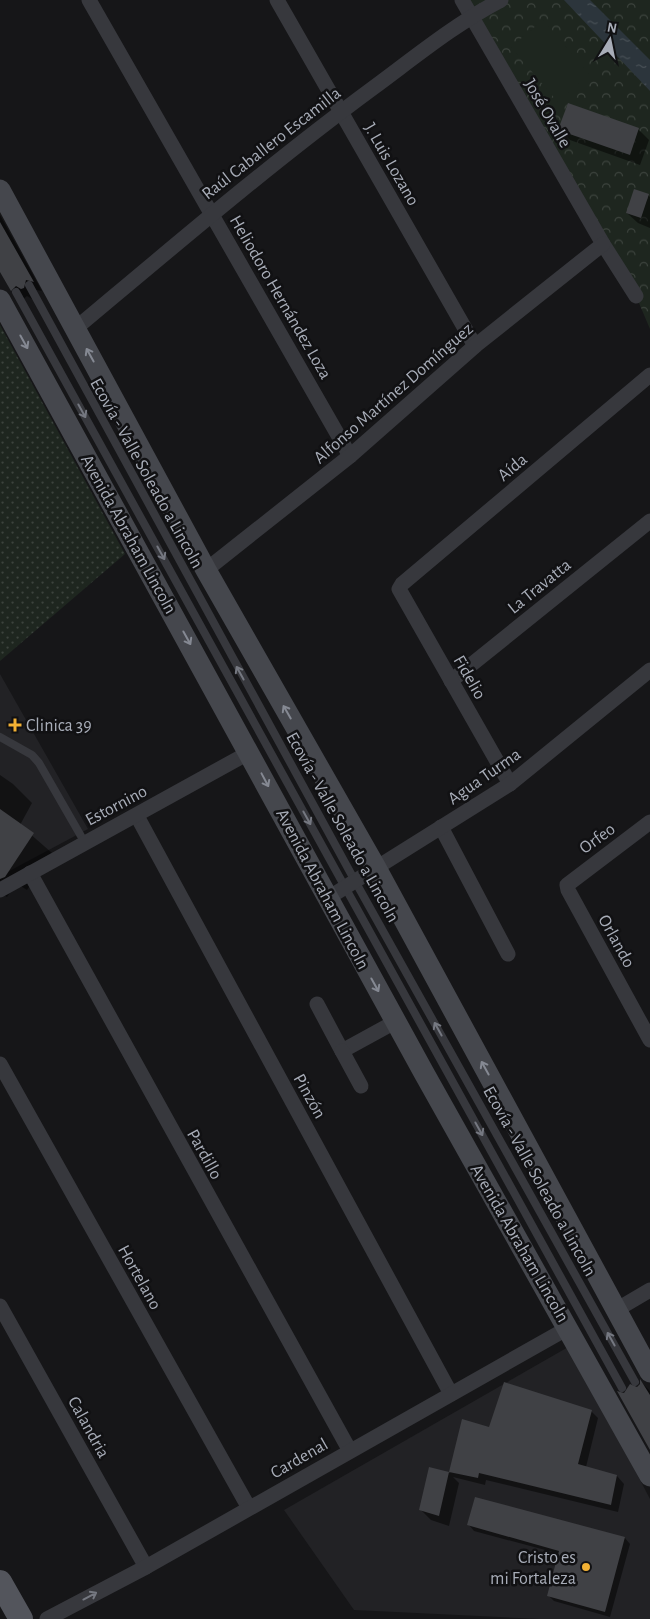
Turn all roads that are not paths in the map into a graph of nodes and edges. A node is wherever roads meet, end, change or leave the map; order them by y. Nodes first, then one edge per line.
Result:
1 (89, 0) edge
2 (277, 0) edge
3 (462, 0) edge
4 (501, 0) edge
5 (470, 16) junction
6 (340, 112) junction
7 (0, 190) edge
8 (212, 214) junction
9 (603, 244) junction
10 (29, 285) dead end
11 (8, 296) edge
12 (636, 296) dead end
13 (75, 329) junction
14 (475, 346) junction
15 (650, 375) edge
16 (350, 456) junction
17 (650, 521) edge
18 (206, 570) junction
19 (399, 589) joint
20 (650, 670) edge
21 (451, 681) junction
22 (0, 737) edge
23 (250, 752) junction
24 (510, 784) junction
25 (137, 816) junction
26 (650, 822) edge
27 (441, 827) junction
28 (85, 843) junction
29 (376, 868) junction
30 (30, 873) junction
31 (567, 885) joint
32 (343, 889) junction
33 (0, 890) edge
34 (508, 954) dead end
35 (318, 1004) dead end
36 (396, 1022) junction
37 (650, 1040) edge
38 (342, 1051) junction
39 (0, 1064) edge
40 (361, 1086) dead end
41 (650, 1290) edge
42 (0, 1306) edge
43 (616, 1310) junction
44 (568, 1328) junction
45 (642, 1377) edge
46 (622, 1388) dead end
47 (451, 1394) junction
48 (350, 1451) junction
49 (650, 1476) edge
50 (249, 1508) junction
51 (146, 1567) junction
52 (0, 1582) edge
53 (21, 1619) edge
54 (47, 1619) edge

1 - 8 street, Heliodoro Hernández Loza
2 - 6 street, J. Luis Lozano
3 - 5 street, José Ovalle
4 - 5 street, Raúl Caballero Escamilla
5 - 6 street, Raúl Caballero Escamilla
5 - 9 street, José Ovalle
6 - 8 street, Raúl Caballero Escamilla
6 - 14 street, J. Luis Lozano
7 - 13 main road
8 - 13 street, Raúl Caballero Escamilla
8 - 16 street, Heliodoro Hernández Loza
9 - 12 street, José Ovalle
9 - 14 street, Alfonso Martínez Domínguez
32 -> 10 lane, Ecovía - Valle Soleado a Lincoln
11 -> 23 main road, Avenida Abraham Lincoln
11 -> 32 lane
18 -> 13 main road
14 - 16 street, Alfonso Martínez Domínguez
15 - 19 street, Aída
16 - 18 street, Alfonso Martínez Domínguez
17 - 21 street, La Travatta
29 -> 18 main road
19 - 21 street, Fidelio
20 - 24 street, Agua Turma
21 - 24 street, Fidelio
22 - 28 lane
23 - 25 street, Estornino
23 -> 32 main road, Avenida Abraham Lincoln
24 - 27 street, Agua Turma
25 - 28 street, Estornino
25 - 47 street, Pinzón
26 - 31 street, Orfeo
27 - 29 street, Agua Turma
27 - 34 street
28 - 30 street, Estornino
29 - 32 street, Agua Turma
43 -> 29 main road
30 - 33 street, Estornino
30 - 48 street, Pardillo
31 - 37 street, Orlando
32 -> 36 main road, Avenida Abraham Lincoln
45 -> 32 lane, Ecovía - Valle Soleado a Lincoln
32 -> 46 lane
35 - 38 street
36 - 38 street
36 - 44 main road, Avenida Abraham Lincoln
38 - 40 street
39 - 50 street, Hortelano
41 - 43 street
42 - 51 street, Calandria
43 - 45 main road
44 - 47 street, Cardenal
44 - 49 main road, Avenida Abraham Lincoln
47 - 48 street, Cardenal
48 - 50 street, Cardenal
50 - 51 street, Cardenal
54 -> 51 street, Cardenal
52 - 53 main road

